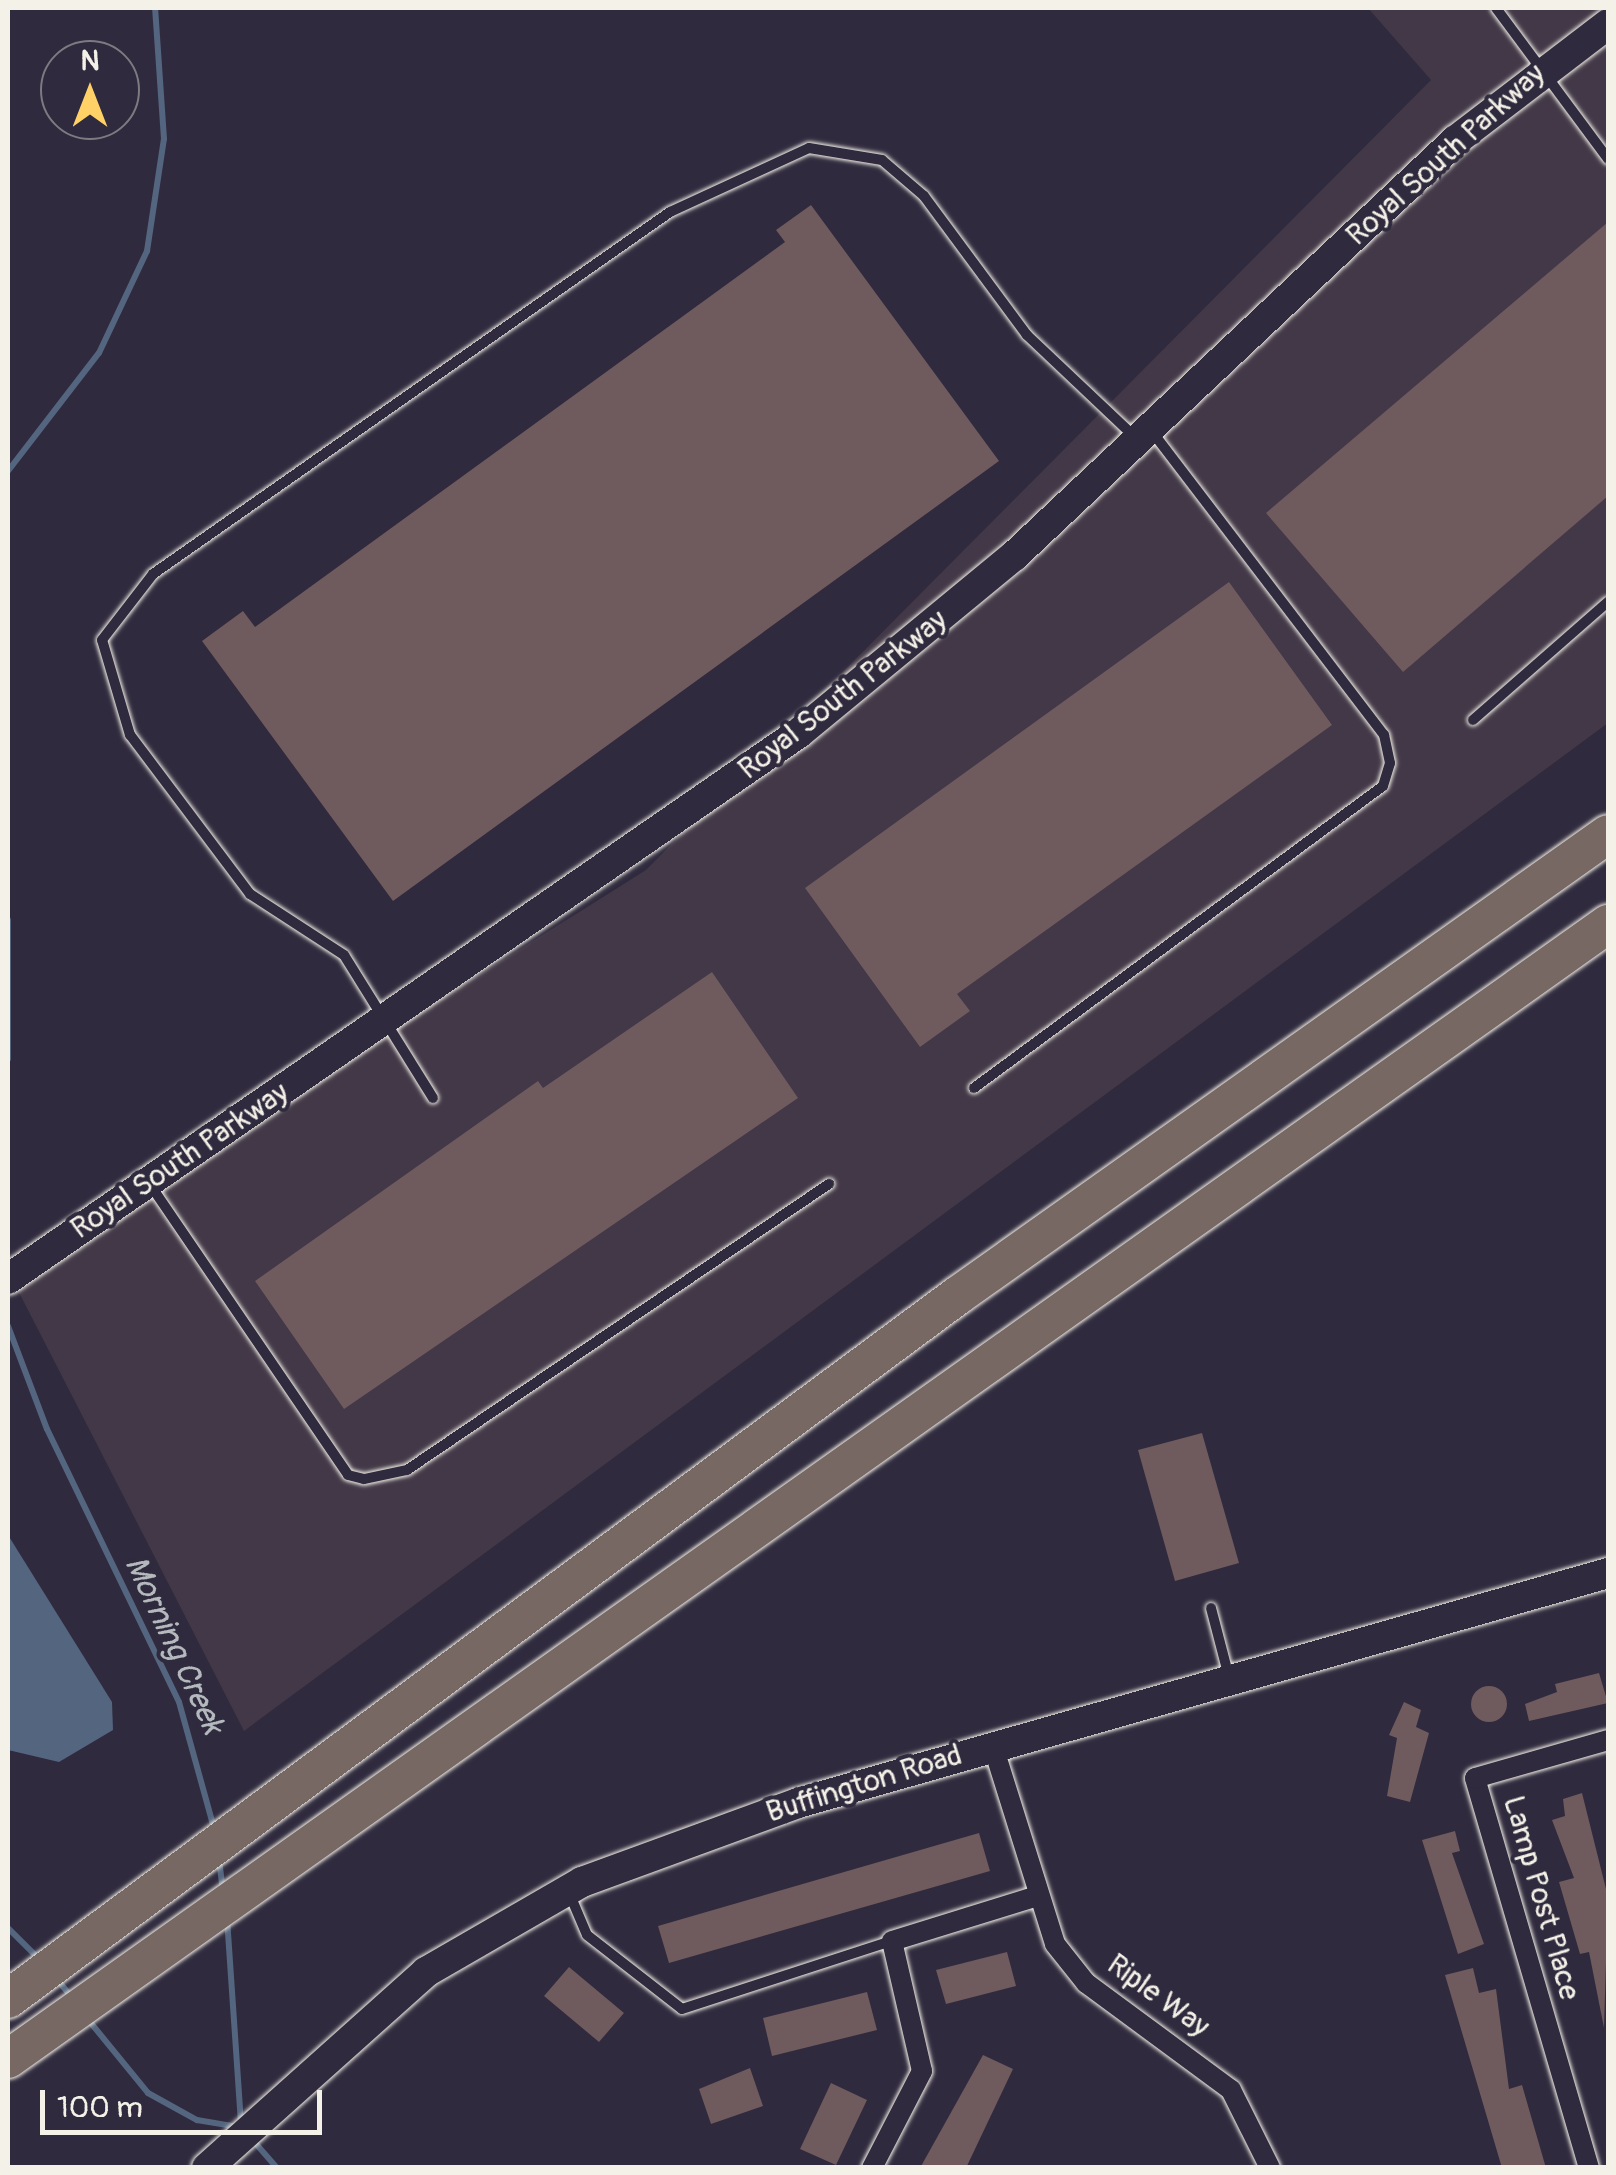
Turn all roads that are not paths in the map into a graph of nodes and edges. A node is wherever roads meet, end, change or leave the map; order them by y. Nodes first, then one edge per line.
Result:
1 (1496, 8) edge
2 (1608, 24) edge
3 (1541, 70) junction
4 (1608, 159) edge
5 (1144, 434) junction
6 (1608, 602) edge
7 (1472, 720) dead end
8 (1608, 834) edge
9 (1608, 924) edge
10 (388, 1019) junction
11 (974, 1088) dead end
12 (434, 1098) dead end
13 (149, 1182) junction
14 (829, 1184) dead end
15 (8, 1279) edge
16 (1608, 1574) edge
17 (1211, 1608) dead end
18 (1230, 1678) junction
19 (1608, 1740) edge
20 (993, 1746) junction
21 (568, 1889) junction
22 (1037, 1896) junction
23 (892, 1941) junction
24 (8, 1998) edge
25 (8, 2058) edge
26 (207, 2168) edge
27 (872, 2168) edge
28 (1270, 2168) edge
29 (1589, 2168) edge

1 - 3 lane
2 - 3 street, Royal South Parkway
3 - 4 lane
3 - 5 street, Royal South Parkway
5 - 10 street, Royal South Parkway
5 - 10 lane
5 - 11 lane
6 - 7 lane
8 - 24 highway
9 - 25 highway
10 - 12 lane
10 - 13 street, Royal South Parkway
13 - 14 lane
13 - 15 street, Royal South Parkway
16 - 18 street, Buffington Road
17 - 18 lane
18 - 20 street, Buffington Road
19 - 29 street, Lamp Post Place
20 - 21 street, Buffington Road
20 - 22 street, Riple Way
21 - 23 lane
21 - 26 street, Buffington Road
22 - 23 street
22 - 28 street, Riple Way
23 - 27 street

